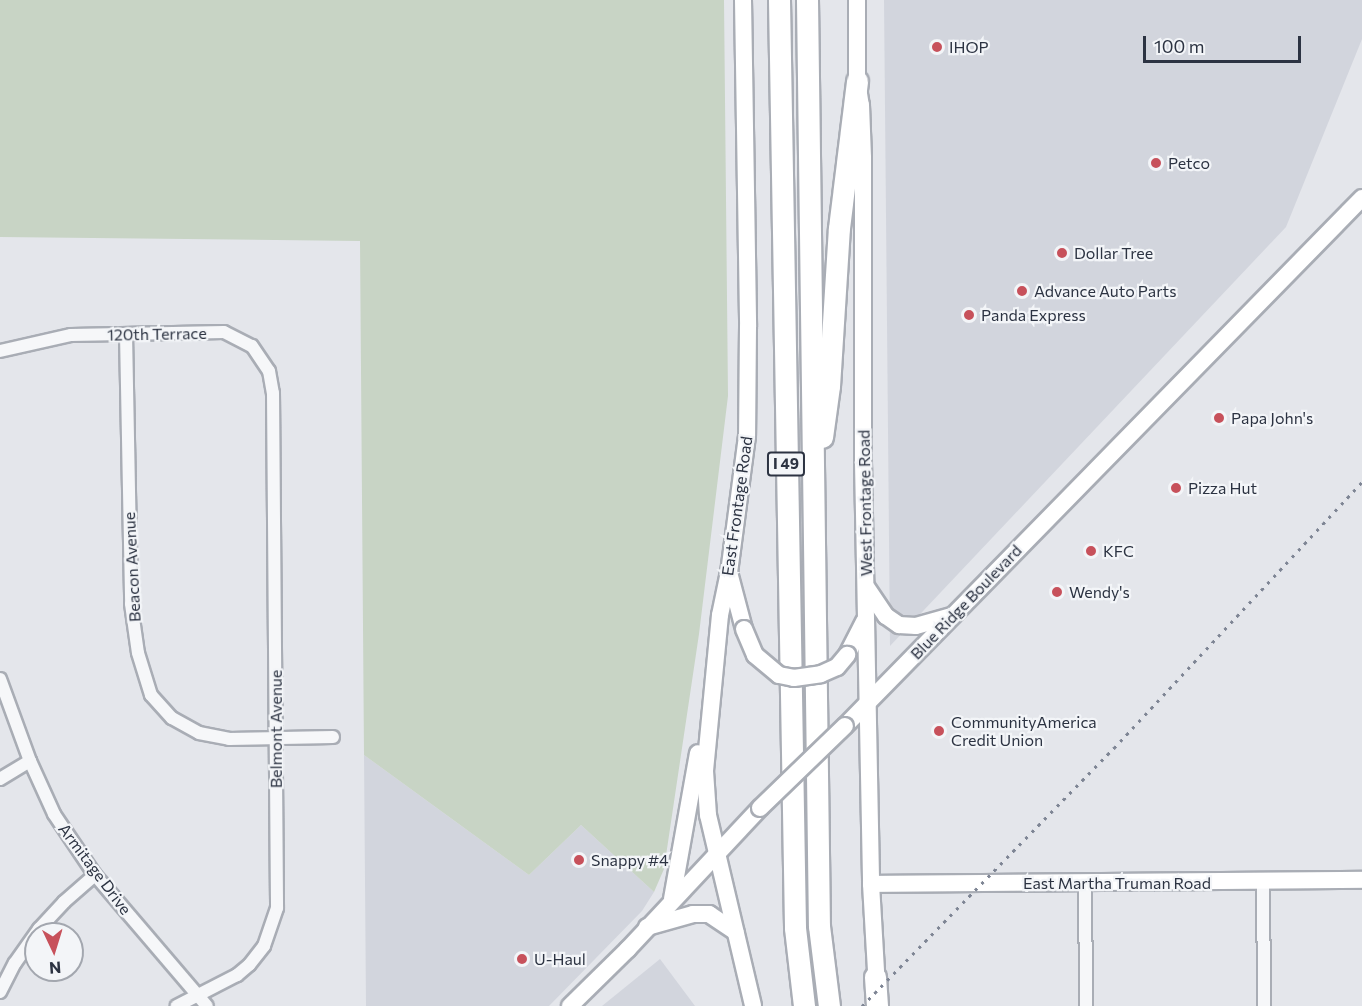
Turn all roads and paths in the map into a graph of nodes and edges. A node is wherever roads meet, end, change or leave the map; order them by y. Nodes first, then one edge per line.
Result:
1 (743, 0) edge
2 (779, 0) edge
3 (807, 0) edge
4 (856, 0) edge
5 (857, 81) junction
6 (1362, 198) edge
7 (126, 334) junction
8 (0, 351) edge
9 (273, 401) joint
10 (812, 509) junction
11 (729, 572) junction
12 (866, 585) junction
13 (867, 612) junction
14 (954, 615) junction
15 (0, 679) edge
16 (869, 702) junction
17 (713, 707) junction
18 (276, 737) junction
19 (333, 737) dead end
20 (30, 761) junction
21 (0, 778) edge
22 (717, 852) junction
23 (95, 875) junction
24 (1362, 880) edge
25 (1263, 882) junction
26 (871, 884) junction
27 (1085, 891) junction
28 (672, 900) junction
29 (646, 927) junction
30 (736, 932) junction
31 (875, 977) joint
32 (0, 992) edge
33 (198, 995) junction
34 (177, 1006) edge
35 (207, 1006) edge
36 (570, 1006) edge
37 (753, 1006) edge
38 (804, 1006) edge
39 (829, 1006) edge
40 (878, 1006) edge
41 (1086, 1006) edge
42 (1264, 1006) edge

1 - 11 street, East Frontage Road
2 - 38 highway, I 49
3 - 10 highway, I 49
4 - 5 street, West Frontage Road
5 - 10 highway
5 - 12 street, West Frontage Road
6 - 14 street, Blue Ridge Boulevard
7 - 8 street, 120th Terrace
7 - 9 street, 120th Terrace
7 - 18 street, Beacon Avenue
9 - 18 street, Belmont Avenue
10 - 39 highway, I 49
11 - 13 street, bridge
11 - 17 street, East Frontage Road
12 - 13 street, West Frontage Road
12 - 14 street
13 - 16 street, West Frontage Road
14 - 16 street, Blue Ridge Boulevard
15 - 20 street, Armitage Drive
16 - 22 street, Blue Ridge Boulevard, bridge
16 - 26 street, West Frontage Road
17 - 22 street, East Frontage Road
17 - 28 street
18 - 19 street, Beacon Avenue
18 - 33 street, Belmont Avenue
20 - 21 street
20 - 23 street, Armitage Drive
22 - 28 street, Blue Ridge Boulevard
22 - 30 street, East Frontage Road
23 - 32 street
23 - 33 street, Armitage Drive
24 - 25 street, East Martha Truman Road
25 - 27 street, East Martha Truman Road
25 - 42 street
26 - 27 street, East Martha Truman Road
26 - 31 street, West Frontage Road
27 - 41 street
28 - 29 street, Blue Ridge Boulevard
29 - 30 street
29 - 36 street, Blue Ridge Boulevard
30 - 37 street, East Frontage Road
31 - 40 highway
33 - 34 street, Belmont Avenue
33 - 35 street, Armitage Drive

